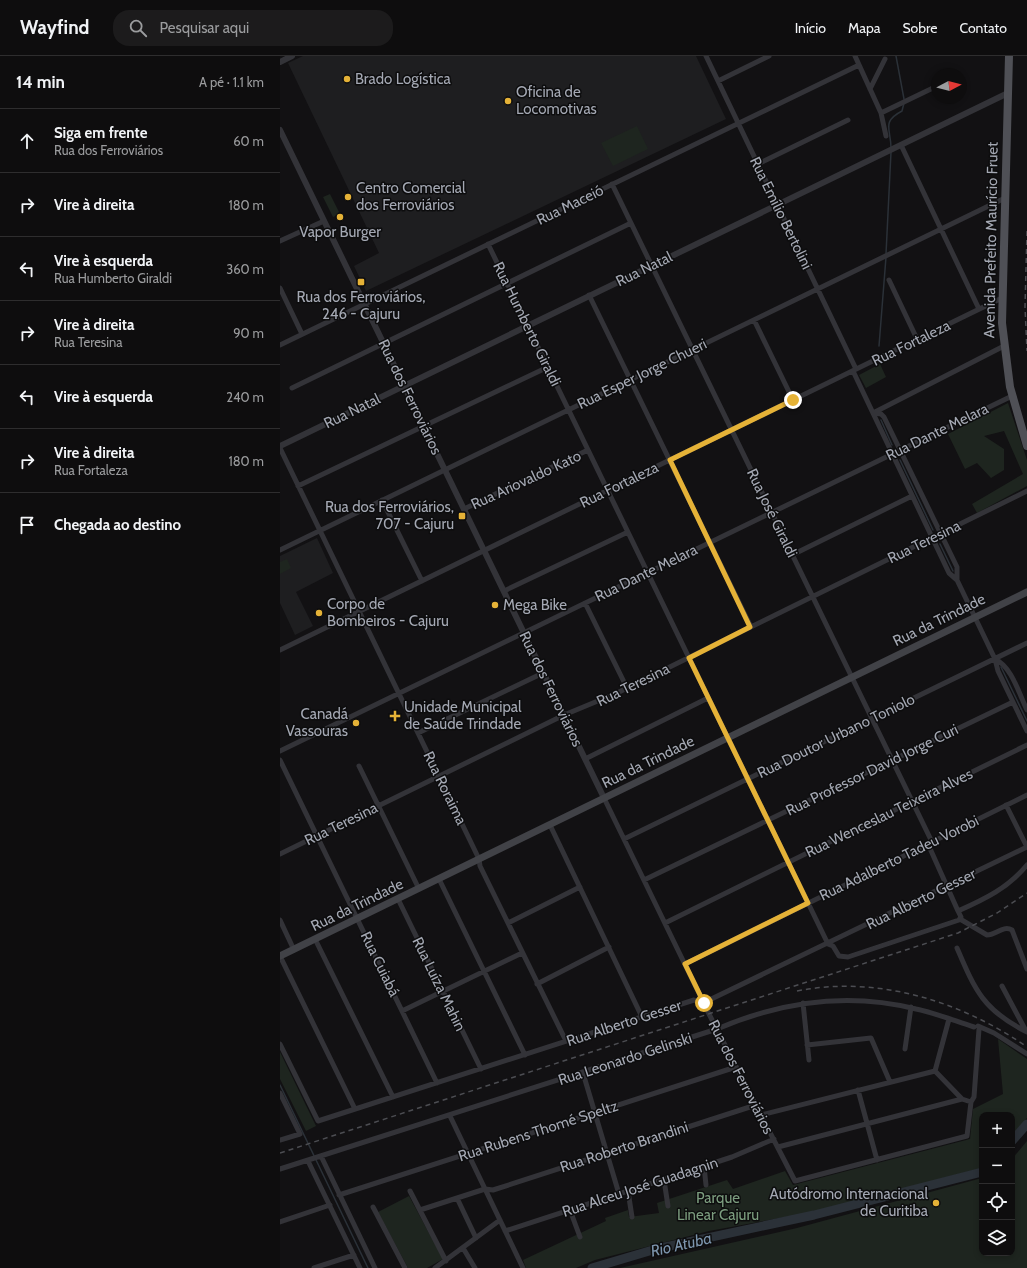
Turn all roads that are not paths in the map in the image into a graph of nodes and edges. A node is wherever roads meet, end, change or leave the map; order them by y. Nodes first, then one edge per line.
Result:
1 (292, 56) edge
2 (706, 56) edge
3 (769, 56) edge
4 (855, 56) edge
5 (1009, 56) edge
6 (885, 59) dead end
7 (281, 61) edge
8 (859, 65) junction
9 (718, 81) junction
10 (870, 88) junction
11 (931, 90) edge
12 (1008, 93) junction
13 (881, 113) junction
14 (848, 120) dead end
15 (738, 124) junction
16 (280, 130) edge
17 (886, 136) dead end
18 (282, 139) edge
19 (899, 146) junction
20 (758, 164) junction
21 (612, 184) junction
22 (1005, 198) junction
23 (777, 205) junction
24 (324, 221) junction
25 (631, 223) junction
26 (941, 229) junction
27 (280, 241) edge
28 (488, 244) junction
29 (651, 265) junction
30 (889, 280) dead end
31 (508, 284) junction
32 (280, 288) edge
33 (818, 289) junction
34 (589, 295) junction
35 (1002, 298) junction
36 (364, 304) junction
37 (979, 309) junction
38 (754, 320) junction
39 (528, 325) junction
40 (302, 334) junction
41 (917, 339) junction
42 (384, 344) junction
43 (280, 345) edge
44 (1004, 346) junction
45 (692, 350) junction
46 (548, 367) junction
47 (855, 370) junction
48 (630, 379) junction
49 (404, 386) junction
50 (292, 388) dead end
51 (1012, 396) junction
52 (793, 400) junction
53 (568, 409) junction
54 (874, 413) junction
55 (424, 426) junction
56 (731, 430) junction
57 (1027, 446) edge
58 (280, 447) edge
59 (588, 450) junction
60 (900, 450) junction
61 (892, 454) junction
62 (670, 460) junction
63 (445, 470) junction
64 (298, 486) junction
65 (608, 490) junction
66 (1027, 491) edge
67 (912, 496) junction
68 (382, 500) junction
69 (464, 509) junction
70 (771, 512) junction
71 (320, 531) junction
72 (628, 532) junction
73 (941, 533) junction
74 (932, 537) junction
75 (709, 542) junction
76 (280, 550) edge
77 (484, 551) junction
78 (792, 555) junction
79 (648, 572) junction
80 (957, 580) junction
81 (422, 581) junction
82 (504, 591) junction
83 (1027, 592) edge
84 (812, 597) junction
85 (585, 603) junction
86 (359, 611) junction
87 (975, 617) junction
88 (750, 627) junction
89 (524, 632) junction
90 (1027, 643) edge
91 (280, 650) edge
92 (689, 658) junction
93 (995, 659) junction
94 (543, 673) junction
95 (852, 677) junction
96 (627, 688) junction
97 (399, 693) junction
98 (1027, 695) edge
99 (708, 698) junction
100 (1021, 698) junction
101 (1013, 702) junction
102 (1027, 710) edge
103 (564, 715) junction
104 (872, 719) junction
105 (1027, 731) edge
106 (418, 733) junction
107 (728, 738) junction
108 (1027, 745) edge
109 (280, 750) edge
110 (585, 759) junction
111 (280, 760) edge
112 (892, 760) junction
113 (359, 766) dead end
114 (439, 776) junction
115 (748, 779) junction
116 (1027, 795) edge
117 (604, 798) junction
118 (912, 802) junction
119 (378, 806) junction
120 (1006, 806) junction
121 (768, 820) junction
122 (550, 825) junction
123 (317, 836) junction
124 (624, 839) junction
125 (930, 843) junction
126 (1027, 847) edge
127 (280, 854) edge
128 (479, 859) junction
129 (788, 862) junction
130 (1027, 865) edge
131 (439, 879) junction
132 (644, 880) junction
133 (580, 887) junction
134 (947, 887) junction
135 (419, 889) junction
136 (398, 899) junction
137 (808, 903) junction
138 (958, 911) junction
139 (357, 919) junction
140 (960, 919) junction
141 (280, 920) edge
142 (665, 923) junction
143 (508, 924) junction
144 (315, 939) junction
145 (828, 944) junction
146 (609, 947) junction
147 (957, 948) dead end
148 (294, 950) junction
149 (522, 953) junction
150 (280, 956) edge
151 (685, 964) junction
152 (1027, 969) edge
153 (484, 971) junction
154 (537, 984) junction
155 (1002, 986) dead end
156 (443, 991) junction
157 (704, 1003) junction
158 (803, 1003) junction
159 (911, 1007) junction
160 (402, 1011) junction
161 (642, 1017) junction
162 (949, 1019) junction
163 (977, 1027) junction
164 (717, 1030) junction
165 (1027, 1032) edge
166 (566, 1041) junction
167 (280, 1044) edge
168 (807, 1045) junction
169 (905, 1048) dead end
170 (1027, 1054) edge
171 (525, 1055) junction
172 (808, 1060) dead end
173 (736, 1067) junction
174 (481, 1069) junction
175 (935, 1071) junction
176 (583, 1073) junction
177 (890, 1082) junction
178 (437, 1083) junction
179 (858, 1090) junction
180 (280, 1093) edge
181 (393, 1097) junction
182 (962, 1099) junction
183 (971, 1102) junction
184 (756, 1105) junction
185 (355, 1109) junction
186 (595, 1112) junction
187 (761, 1115) junction
188 (450, 1116) junction
189 (867, 1124) junction
190 (280, 1140) edge
191 (774, 1140) junction
192 (778, 1147) junction
193 (608, 1152) junction
194 (468, 1153) junction
195 (320, 1157) junction
196 (309, 1160) junction
197 (877, 1160) junction
198 (704, 1166) junction
199 (280, 1169) edge
200 (664, 1180) junction
201 (706, 1185) dead end
202 (485, 1189) junction
203 (493, 1190) junction
204 (410, 1191) dead end
205 (628, 1191) junction
206 (339, 1194) junction
207 (619, 1194) junction
208 (457, 1198) junction
209 (490, 1198) junction
210 (330, 1205) junction
211 (668, 1206) dead end
212 (374, 1207) dead end
213 (420, 1210) junction
214 (570, 1210) junction
215 (632, 1217) dead end
216 (500, 1220) junction
217 (280, 1222) edge
218 (505, 1231) junction
219 (580, 1237) dead end
220 (476, 1238) junction
221 (463, 1248) junction
222 (354, 1255) junction
223 (446, 1260) junction
224 (314, 1268) edge
225 (360, 1268) edge
226 (375, 1268) edge
227 (405, 1268) edge
228 (435, 1268) edge
229 (475, 1268) edge
230 (523, 1268) edge

1 - 7 street
2 - 9 street, Rua Emílio Bertolini
3 - 9 street
4 - 8 street
5 - 12 main road, Avenida Prefeito Maurício Fruet
6 - 10 street
8 - 10 street
8 - 15 street, Rua Maceió
9 - 15 street, Rua Emílio Bertolini
10 - 13 street
11 - 13 street
12 - 19 street, Rua Natal
12 - 22 main road, Avenida Prefeito Maurício Fruet
13 - 17 street
14 - 20 street
15 - 20 street, Rua Emílio Bertolini
15 - 21 street, Rua Maceió
16 - 18 street, Rua dos Ferroviários
18 - 24 street, Rua dos Ferroviários
19 - 23 street, Rua Natal
19 - 26 street
20 - 23 street, Rua Emílio Bertolini
21 - 25 street, Rua José Giraldi
21 - 28 street, Rua Maceió
22 - 26 street, Rua Esper Jorge Chueri
22 - 35 main road, Avenida Prefeito Maurício Fruet
23 - 29 street, Rua Natal
23 - 33 street, Rua Emílio Bertolini
24 - 27 street
24 - 36 street, Rua dos Ferroviários
25 - 29 street, Rua José Giraldi
25 - 31 street
26 - 33 street, Rua Esper Jorge Chueri
26 - 37 street
28 - 31 street, Rua Humberto Giraldi
28 - 36 street, Rua Maceió
29 - 34 street, Rua Natal
29 - 45 street, Rua José Giraldi
30 - 41 street
31 - 39 street, Rua Humberto Giraldi
31 - 42 street
32 - 40 street
33 - 38 street, Rua Esper Jorge Chueri
33 - 47 street, Rua Emílio Bertolini
34 - 39 street, Rua Natal
34 - 48 street
35 - 37 street, Rua Fortaleza
35 - 44 main road, Avenida Prefeito Maurício Fruet
36 - 40 street, Rua Maceió
36 - 42 street, Rua dos Ferroviários
37 - 41 street, Rua Fortaleza
38 - 45 street, Rua Esper Jorge Chueri
38 - 52 street
39 - 46 street, Rua Humberto Giraldi
39 - 49 street, Rua Natal
40 - 43 street, Rua Maceió
41 - 47 street, Rua Fortaleza
42 - 49 street, Rua dos Ferroviários
42 - 50 street
44 - 51 main road, Avenida Prefeito Maurício Fruet
44 - 54 street
45 - 48 street, Rua Esper Jorge Chueri
45 - 56 street, Rua José Giraldi
46 - 53 street, Rua Humberto Giraldi
46 - 55 street
47 - 52 street, Rua Fortaleza
47 - 54 street, Rua Emílio Bertolini
48 - 53 street, Rua Esper Jorge Chueri
48 - 62 street
49 - 55 street, Rua dos Ferroviários
49 - 58 street, Rua Natal
51 - 57 main road, Avenida Prefeito Maurício Fruet
51 - 60 street, Rua Dante Melara
52 - 56 street, Rua Fortaleza
53 - 59 street, Rua Humberto Giraldi
53 - 63 street, Rua Esper Jorge Chueri
54 - 60 street, Rua Emílio Bertolini
54 - 61 street, Rua Emílio Bertolini
55 - 63 street, Rua dos Ferroviários
55 - 64 street
56 - 62 street, Rua Fortaleza
56 - 70 street, Rua José Giraldi
58 - 64 street, Rua Roraima
59 - 65 street, Rua Humberto Giraldi
59 - 69 street, Rua Ariovaldo Kato
60 - 61 street, Rua Dante Melara
60 - 73 street, Rua Emílio Bertolini
61 - 67 street, Rua Emílio Bertolini
61 - 70 street, Rua Dante Melara
62 - 65 street, Rua Fortaleza
62 - 75 street
63 - 68 street, Rua Esper Jorge Chueri
63 - 69 street, Rua dos Ferroviários
64 - 71 street, Rua Roraima
65 - 72 street, Rua Humberto Giraldi
65 - 77 street, Rua Fortaleza
66 - 73 street, Rua Teresina
67 - 74 street, Rua Emílio Bertolini
67 - 78 street
68 - 71 street, Rua Esper Jorge Chueri
68 - 81 street
69 - 77 street, Rua dos Ferroviários
70 - 75 street, Rua Dante Melara
70 - 78 street, Rua José Giraldi
71 - 76 street, Rua Esper Jorge Chueri
71 - 86 street, Rua Roraima
72 - 79 street, Rua Humberto Giraldi
72 - 82 street
73 - 74 street, Rua Teresina
73 - 80 street, Rua Emílio Bertolini
74 - 80 street, Rua Emílio Bertolini
74 - 84 street, Rua Teresina
75 - 79 street, Rua Dante Melara
75 - 88 street
77 - 81 street, Rua Fortaleza
77 - 82 street, Rua dos Ferroviários
78 - 84 street, Rua José Giraldi
79 - 85 street, Rua Dante Melara
79 - 92 street, Rua Humberto Giraldi
80 - 87 street, Rua Emílio Bertolini
81 - 86 street, Rua Fortaleza
82 - 89 street, Rua dos Ferroviários
83 - 87 main road, Rua da Trindade
84 - 88 street, Rua Teresina
84 - 95 street, Rua José Giraldi
85 - 89 street, Rua Dante Melara
85 - 96 street
86 - 91 street, Rua Fortaleza
86 - 97 street, Rua Roraima
87 - 93 street, Rua Emílio Bertolini
87 - 95 main road, Rua da Trindade
88 - 92 street, Rua Teresina
89 - 94 street, Rua dos Ferroviários
89 - 97 street, Rua Dante Melara
90 - 93 street, Rua Doutor Urbano Toniolo
92 - 96 street, Rua Teresina
92 - 99 street, Rua Humberto Giraldi
93 - 100 street, Rua Emílio Bertolini
93 - 101 street, Rua Emílio Bertolini
93 - 104 street, Rua Doutor Urbano Toniolo
94 - 103 street, Rua dos Ferroviários
94 - 106 street
95 - 104 street, Rua José Giraldi
95 - 107 main road, Rua da Trindade
96 - 103 street, Rua Teresina
97 - 106 street, Rua Roraima
97 - 109 street, Rua Dante Melara
98 - 100 street
99 - 107 street, Rua Humberto Giraldi
99 - 110 street
100 - 102 street, Rua Emílio Bertolini
101 - 105 street, Rua Emílio Bertolini
101 - 112 street, Rua Professor David Jorge Curi
103 - 110 street, Rua dos Ferroviários
103 - 114 street, Rua Teresina
104 - 112 street, Rua José Giraldi
104 - 115 street, Rua Doutor Urbano Toniolo
106 - 114 street, Rua Roraima
107 - 115 street, Rua Humberto Giraldi
107 - 117 main road, Rua da Trindade
108 - 118 street, Rua Wenceslau Teixeira Alves
110 - 117 street, Rua dos Ferroviários
111 - 123 street, Rua Cuiabá
112 - 118 street, Rua José Giraldi
112 - 121 street, Rua Professor David Jorge Curi
113 - 119 street
114 - 119 street, Rua Teresina
114 - 128 street, Rua Roraima
115 - 121 street, Rua Humberto Giraldi
115 - 124 street, Rua Doutor Urbano Toniolo
116 - 120 street, Rua Adalberto Tadeu Vorobi
117 - 122 main road, Rua da Trindade
117 - 124 street, Rua dos Ferroviários
118 - 125 street, Rua José Giraldi
118 - 129 street, Rua Wenceslau Teixeira Alves
119 - 123 street, Rua Teresina
119 - 135 street
120 - 125 street, Rua Adalberto Tadeu Vorobi
120 - 126 street
121 - 129 street, Rua Humberto Giraldi
121 - 132 street, Rua Professor David Jorge Curi
122 - 128 main road, Rua da Trindade
122 - 133 street
123 - 127 street, Rua Teresina
123 - 139 street, Rua Cuiabá
124 - 132 street, Rua dos Ferroviários
125 - 134 street, Rua José Giraldi
125 - 137 street, Rua Adalberto Tadeu Vorobi
126 - 134 street, Rua Alberto Gesser
128 - 131 main road, Rua da Trindade
128 - 143 street, Rua Roraima
129 - 137 street, Rua Humberto Giraldi
129 - 142 street, Rua Wenceslau Teixeira Alves
130 - 138 street
131 - 135 main road, Rua da Trindade
131 - 153 street
132 - 142 street, Rua dos Ferroviários
133 - 143 street
133 - 146 street
134 - 138 street, Rua José Giraldi
134 - 145 street, Rua Alberto Gesser
135 - 136 main road, Rua da Trindade
136 - 139 main road, Rua da Trindade
136 - 156 street, Rua Luíza Mahin
137 - 145 street, Rua Humberto Giraldi
137 - 151 street, Rua Adalberto Tadeu Vorobi
138 - 140 street, Rua José Giraldi
139 - 144 main road, Rua da Trindade
139 - 160 street, Rua Cuiabá
140 - 145 street
140 - 152 street
141 - 148 street
142 - 151 street, Rua dos Ferroviários
143 - 149 street, Rua Roraima
144 - 148 main road, Rua da Trindade
144 - 181 street
145 - 157 street, Rua Alberto Gesser
146 - 154 street
146 - 161 street
147 - 165 street
148 - 150 main road, Rua da Trindade
149 - 153 street
149 - 154 street, Rua Roraima
150 - 185 street
151 - 157 street, Rua dos Ferroviários
153 - 156 street
153 - 171 street
154 - 166 street, Rua Roraima
155 - 165 street
156 - 160 street
156 - 174 street, Rua Luíza Mahin
157 - 161 street, Rua Alberto Gesser
157 - 164 street, Rua dos Ferroviários
158 - 159 street, Rua Leonardo Gelinski
158 - 164 street, Rua Leonardo Gelinski
158 - 168 street
159 - 162 street, Rua Leonardo Gelinski
159 - 169 street
160 - 178 street, Rua Cuiabá
161 - 166 street, Rua Alberto Gesser
162 - 163 street, Rua Leonardo Gelinski
162 - 175 street
163 - 170 street, Rua Leonardo Gelinski
163 - 183 street
164 - 173 street, Rua dos Ferroviários
164 - 176 street, Rua Leonardo Gelinski
166 - 171 street, Rua Alberto Gesser
167 - 185 street, Rua Alberto Gesser
168 - 172 street
168 - 177 street
171 - 174 street, Rua Alberto Gesser
173 - 184 street, Rua dos Ferroviários
173 - 186 street, Rua Rubens Thomé Speltz
174 - 178 street, Rua Alberto Gesser
175 - 177 street
175 - 182 street
176 - 186 street
176 - 188 street, Rua Leonardo Gelinski
177 - 179 street
178 - 181 street, Rua Alberto Gesser
179 - 187 street
179 - 189 street
180 - 190 street
181 - 185 street, Rua Alberto Gesser
182 - 183 street
182 - 189 street
183 - 197 street
184 - 187 street, Rua dos Ferroviários
184 - 193 street, Rua Roberto Brandini
186 - 193 street
186 - 194 street, Rua Rubens Thomé Speltz
187 - 191 street, Rua dos Ferroviários
188 - 194 street
188 - 195 street, Rua Leonardo Gelinski
189 - 192 street
189 - 197 street
191 - 192 street, Rua dos Ferroviários
191 - 198 street, Rua Alceu José Guadagnin
192 - 197 street, Rua dos Ferroviários
193 - 203 street, Rua Roberto Brandini
193 - 207 street
194 - 202 street
194 - 206 street, Rua Rubens Thomé Speltz
195 - 196 street, Rua Leonardo Gelinski
195 - 206 street
196 - 199 street, Rua Leonardo Gelinski
196 - 210 street
198 - 200 street, Rua Alceu José Guadagnin
198 - 201 street
200 - 205 street, Rua Alceu José Guadagnin
200 - 211 street
202 - 203 street, Rua Roberto Brandini
202 - 208 street, Rua Roberto Brandini
202 - 209 street
203 - 209 street
204 - 213 street
205 - 207 street, Rua Alceu José Guadagnin
205 - 215 street
206 - 226 street
207 - 214 street, Rua Alceu José Guadagnin
208 - 213 street, Rua Roberto Brandini
208 - 220 street
209 - 216 street
210 - 217 street
210 - 222 street
212 - 227 street
213 - 223 street
214 - 218 street, Rua Alceu José Guadagnin
214 - 219 street
216 - 218 street
216 - 220 street
218 - 230 street
220 - 221 street
221 - 223 street
221 - 229 street
222 - 224 street
222 - 225 street
223 - 228 street

